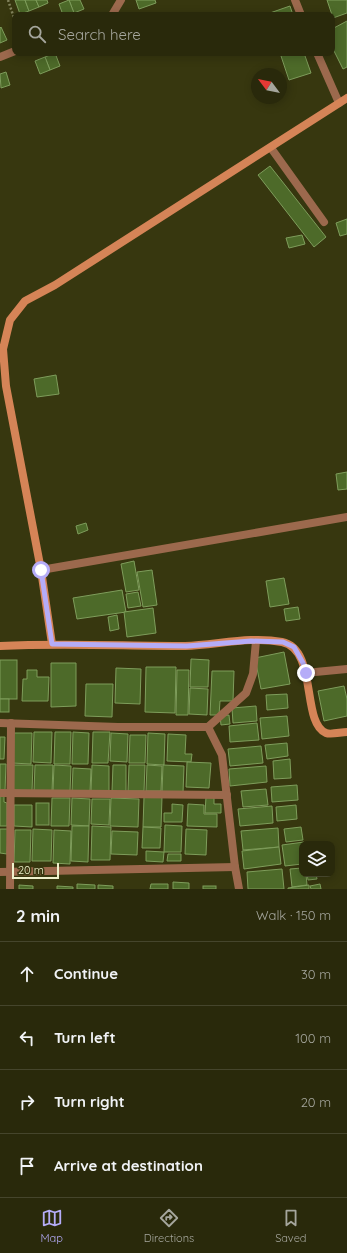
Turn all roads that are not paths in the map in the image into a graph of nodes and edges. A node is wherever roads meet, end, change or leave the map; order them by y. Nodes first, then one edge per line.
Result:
1 (121, 0) edge
2 (294, 0) edge
3 (114, 12) edge
4 (300, 12) edge
5 (12, 52) edge
6 (318, 56) edge
7 (0, 57) edge
8 (347, 98) edge
9 (339, 103) junction
10 (271, 148) junction
11 (324, 222) dead end
12 (347, 517) edge
13 (41, 570) junction
14 (256, 641) junction
15 (52, 644) junction
16 (0, 646) edge
17 (347, 669) edge
18 (306, 673) junction
19 (0, 723) edge
20 (11, 723) junction
21 (208, 727) junction
22 (347, 732) edge
23 (0, 793) edge
24 (11, 793) junction
25 (227, 795) junction
26 (235, 867) junction
27 (0, 872) edge
28 (11, 872) junction
29 (10, 889) edge
30 (240, 889) edge

1 - 3 street
2 - 4 street
5 - 7 street
6 - 9 street
8 - 9 street
9 - 10 street
10 - 11 street
10 - 13 street
12 - 13 street
13 - 15 street
14 - 15 street
14 - 18 street
14 - 21 street
15 - 16 street
17 - 18 street
18 - 22 street
19 - 20 street
20 - 21 street
20 - 24 street
21 - 25 street
23 - 24 street
24 - 25 street
24 - 28 street
25 - 26 street
26 - 28 street
26 - 30 street
27 - 28 street
28 - 29 street

